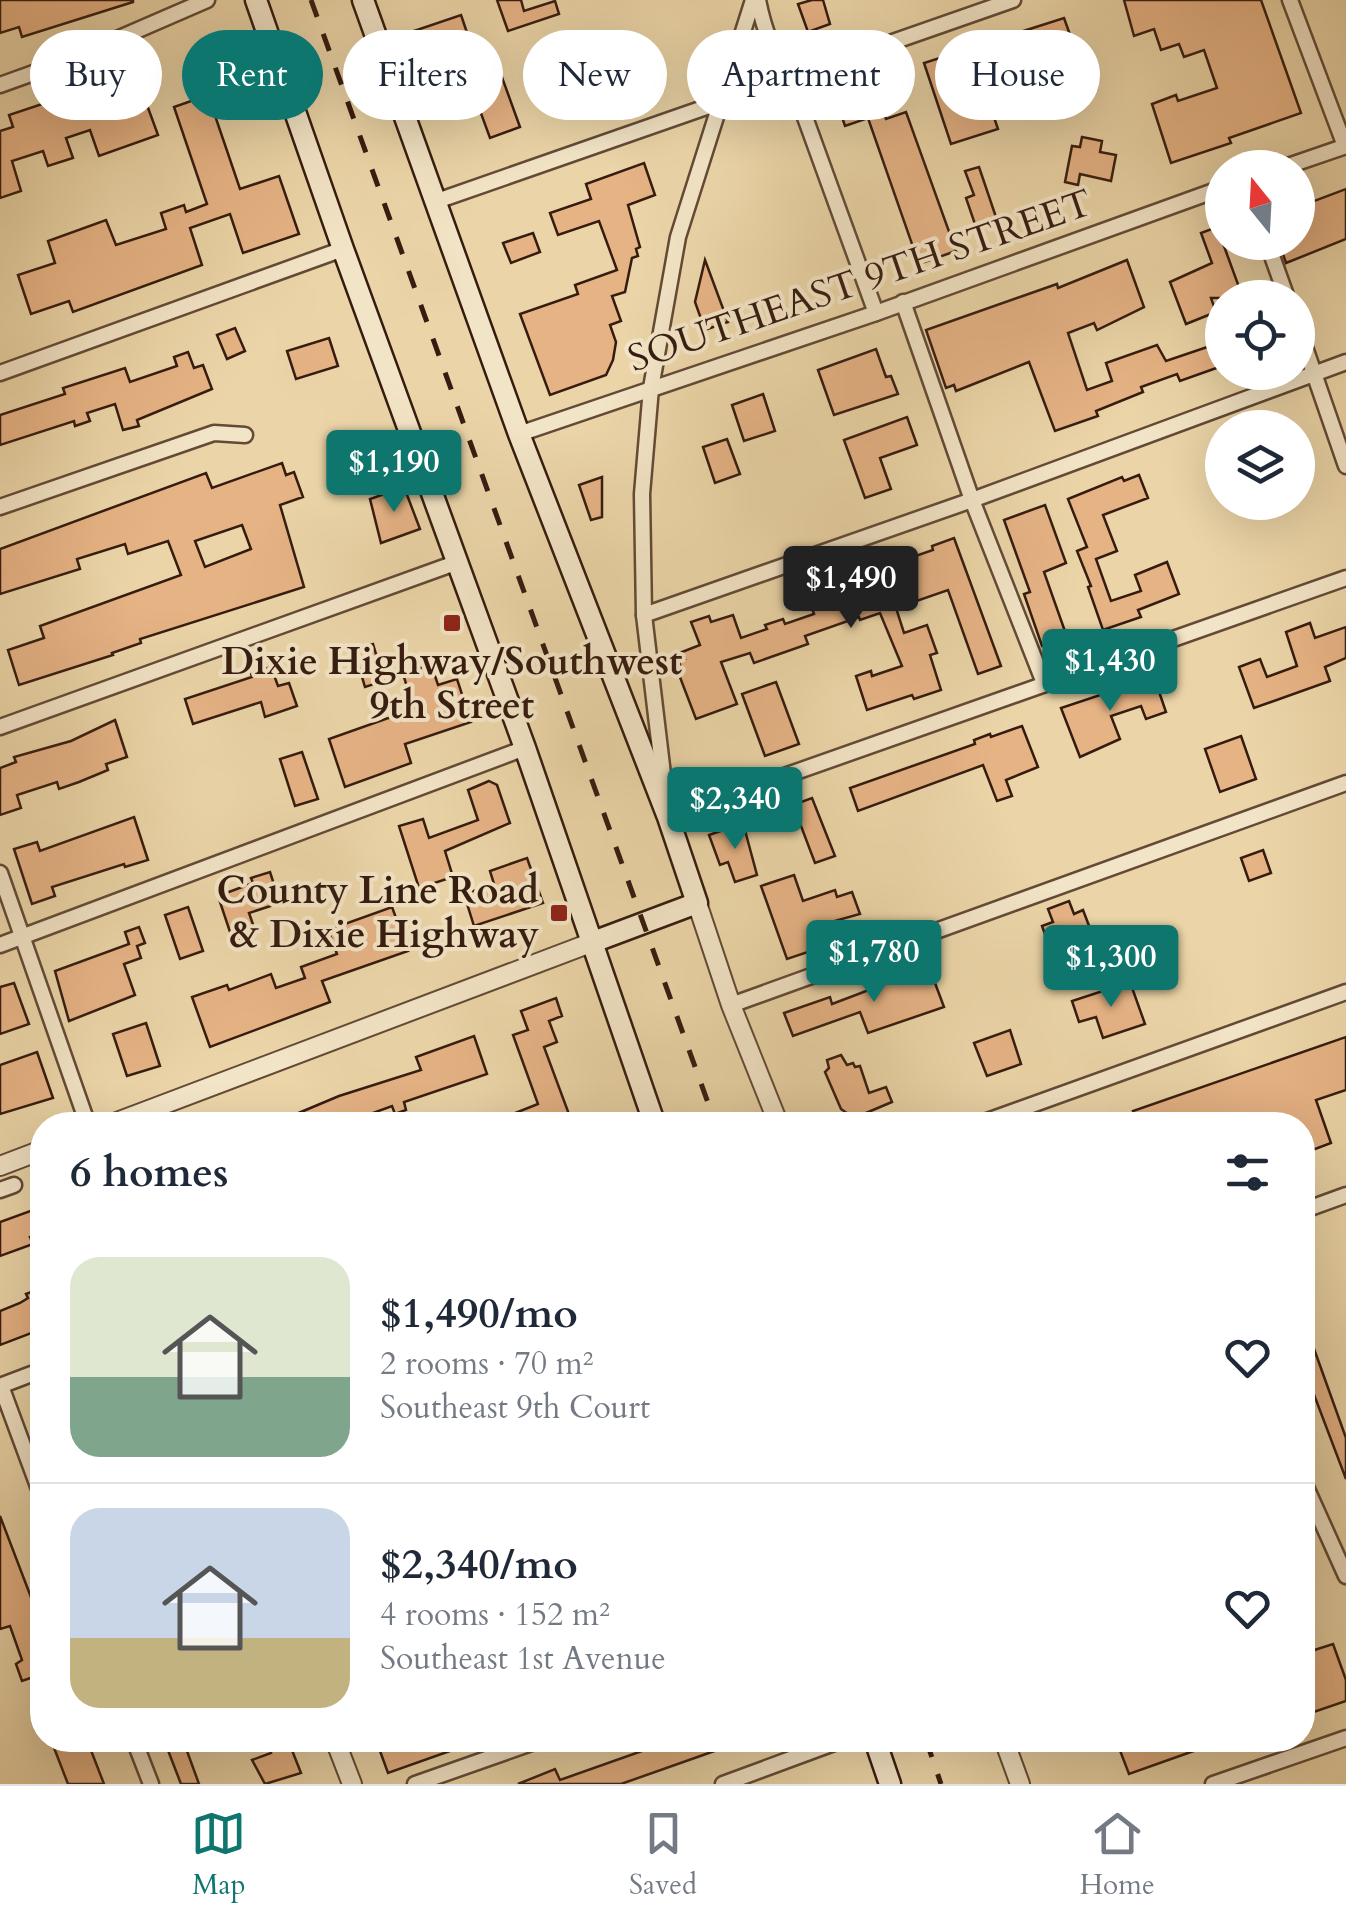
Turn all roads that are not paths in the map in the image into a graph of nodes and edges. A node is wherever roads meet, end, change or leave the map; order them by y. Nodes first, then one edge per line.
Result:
1 (207, 0) edge
2 (256, 0) edge
3 (363, 0) edge
4 (756, 0) edge
5 (1013, 0) edge
6 (1290, 0) edge
7 (746, 30) edge
8 (765, 30) edge
9 (915, 33) edge
10 (0, 86) edge
11 (687, 112) edge
12 (715, 120) edge
13 (806, 120) edge
14 (1346, 146) edge
15 (1315, 157) edge
16 (1205, 194) edge
17 (434, 202) junction
18 (342, 249) junction
19 (904, 302) junction
20 (876, 312) junction
21 (1346, 362) edge
22 (0, 373) edge
23 (1315, 374) joint
24 (651, 388) junction
25 (1271, 390) edge
26 (245, 434) dead end
27 (520, 434) junction
28 (1346, 466) edge
29 (972, 500) junction
30 (0, 507) edge
31 (458, 562) junction
32 (1346, 578) edge
33 (644, 615) junction
34 (1044, 682) junction
35 (0, 727) edge
36 (526, 748) junction
37 (1346, 783) edge
38 (668, 818) junction
39 (0, 874) edge
40 (697, 903) junction
41 (22, 936) junction
42 (593, 942) junction
43 (0, 945) edge
44 (1346, 992) edge
45 (732, 1005) junction
46 (83, 1112) edge
47 (143, 1112) edge
48 (651, 1112) edge
49 (774, 1112) edge
50 (1012, 1112) edge
51 (30, 1155) edge
52 (0, 1166) edge
53 (1346, 1196) edge
54 (1315, 1207) edge
55 (30, 1375) edge
56 (0, 1386) edge
57 (30, 1465) edge
58 (1315, 1504) edge
59 (1346, 1576) edge
60 (1346, 1738) edge
61 (1315, 1749) edge
62 (138, 1752) edge
63 (340, 1752) edge
64 (506, 1752) edge
65 (810, 1752) edge
66 (879, 1752) edge
67 (1008, 1752) edge
68 (1306, 1752) edge
69 (150, 1784) edge
70 (352, 1784) edge
71 (415, 1784) edge
72 (723, 1784) edge
73 (890, 1784) edge
74 (1020, 1784) edge
75 (1214, 1784) edge

1 - 10 street
2 - 18 main road
3 - 17 main road
4 - 7 street
4 - 8 street
5 - 9 street
6 - 14 street
11 - 17 street
12 - 24 street
13 - 20 street
14 - 15 street
16 - 19 street, SOUTHEAST 9TH STREET
17 - 27 main road
18 - 22 street
18 - 31 main road
19 - 20 street, SOUTHEAST 9TH STREET
19 - 29 street
20 - 24 street, SOUTHEAST 9TH STREET
21 - 23 street
23 - 28 street
24 - 27 street, SOUTHEAST 9TH STREET
24 - 33 street
25 - 29 street
26 - 30 street
27 - 38 main road
29 - 33 street
29 - 34 street
31 - 35 street
31 - 36 main road
32 - 34 street
33 - 38 street
34 - 38 street
36 - 41 street
36 - 42 main road
37 - 45 street
38 - 40 main road
39 - 41 street
40 - 42 main road
40 - 45 street
41 - 43 street
41 - 46 street
42 - 47 street
42 - 48 main road
44 - 50 street
45 - 49 street
51 - 52 street
53 - 54 street
55 - 56 street
56 - 57 street
58 - 59 street
60 - 61 street
62 - 69 street
63 - 70 street
64 - 71 street
65 - 72 street
66 - 73 main road
67 - 74 street
68 - 75 street

